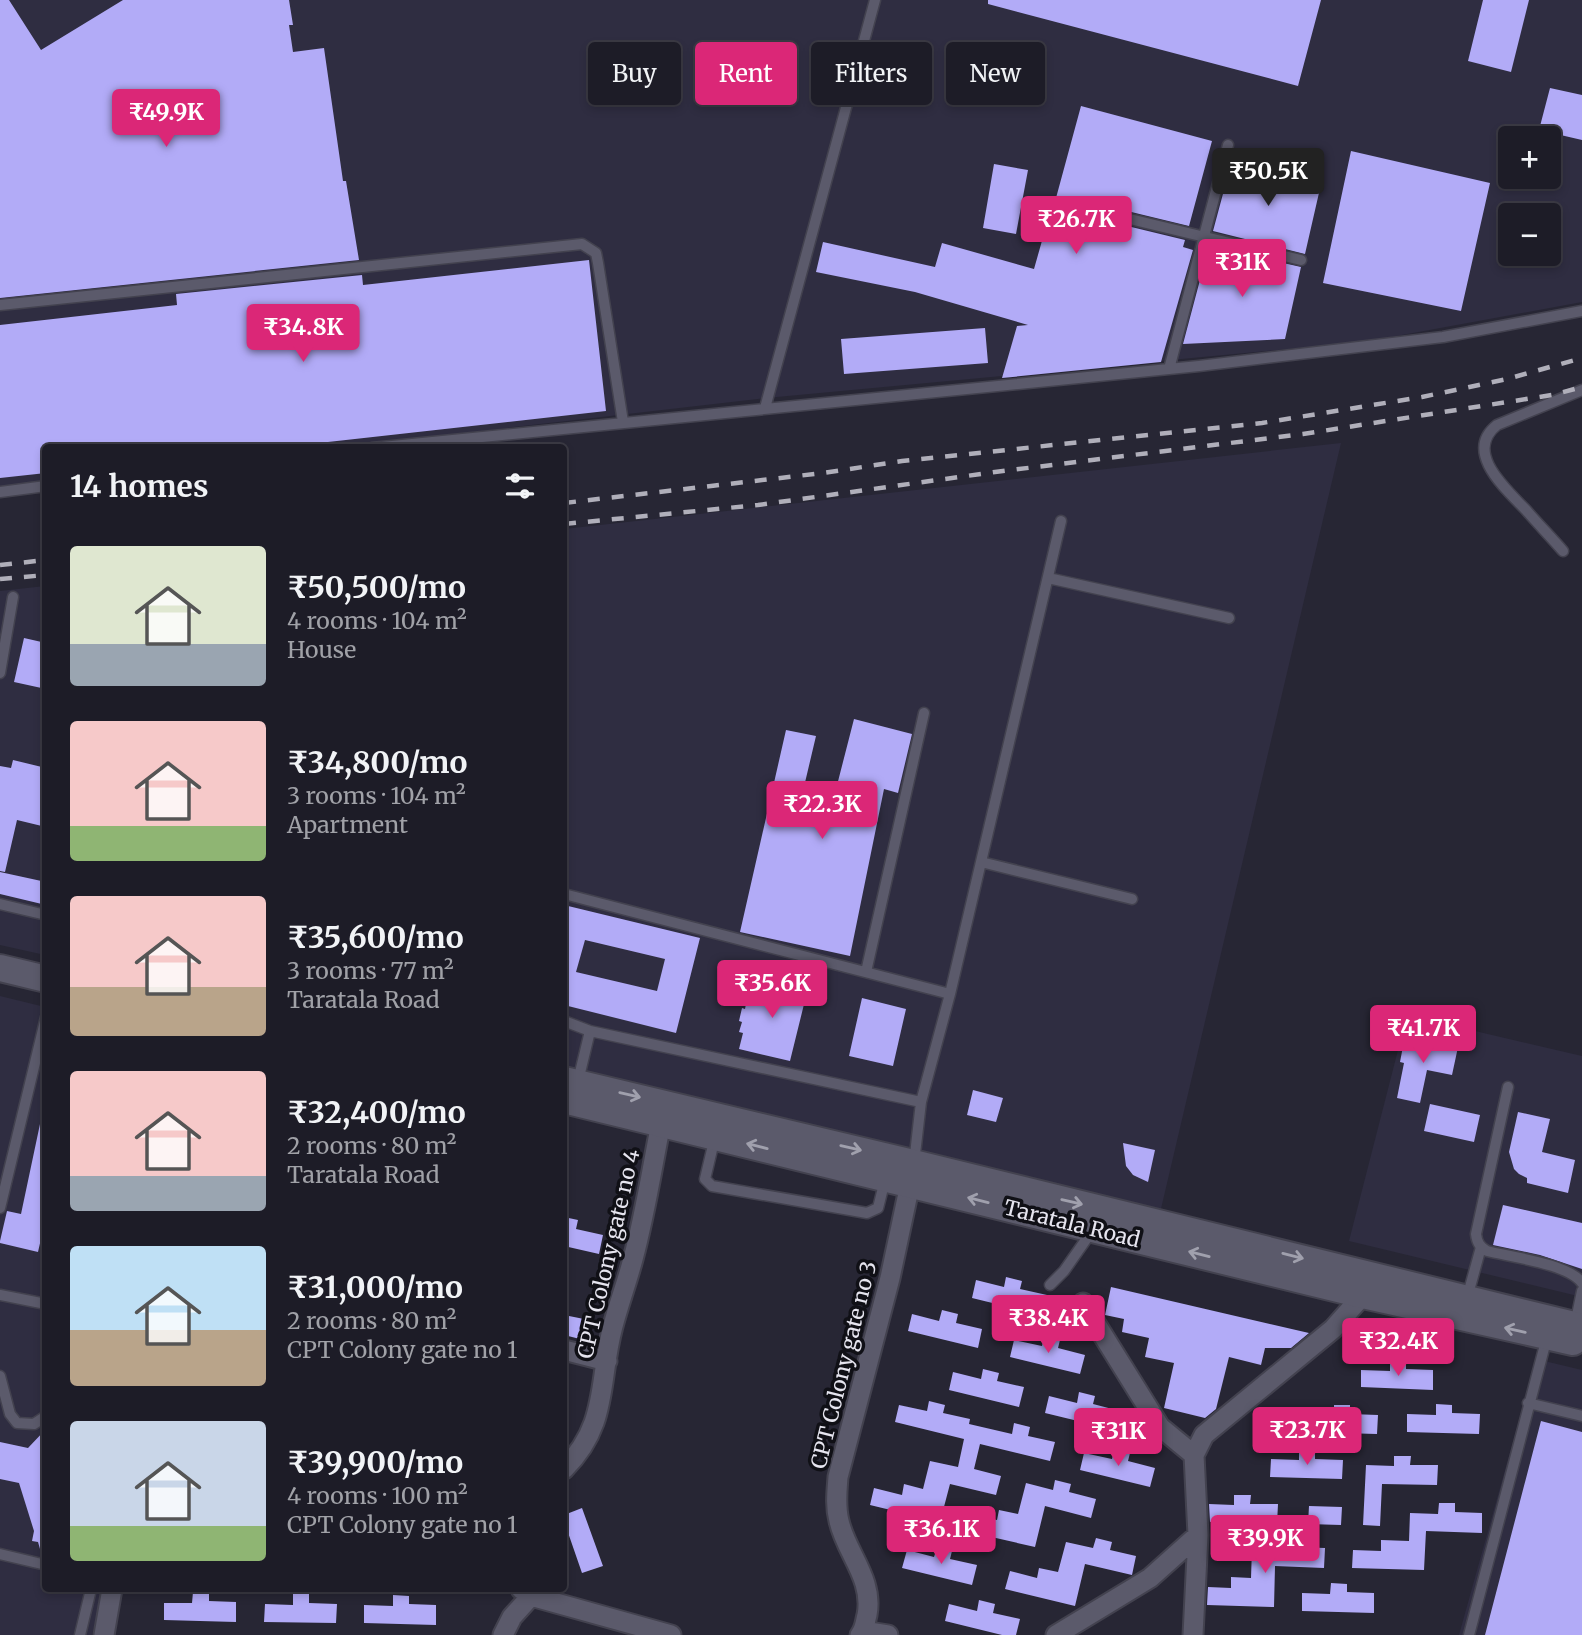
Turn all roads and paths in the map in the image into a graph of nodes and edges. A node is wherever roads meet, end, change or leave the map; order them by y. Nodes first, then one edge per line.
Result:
1 (875, 0) edge
2 (1228, 145) dead end
3 (1088, 209) dead end
4 (1203, 238) junction
5 (1301, 260) dead end
6 (0, 305) edge
7 (1582, 311) edge
8 (1169, 369) junction
9 (1582, 390) edge
10 (765, 408) junction
11 (623, 422) junction
12 (411, 444) edge
13 (42, 487) edge
14 (0, 492) edge
15 (1061, 521) dead end
16 (1563, 551) dead end
17 (1048, 578) junction
18 (13, 597) dead end
19 (1229, 618) dead end
20 (0, 673) edge
21 (925, 713) dead end
22 (981, 862) junction
23 (567, 895) edge
24 (1132, 899) dead end
25 (0, 904) edge
26 (42, 914) edge
27 (0, 950) edge
28 (42, 960) edge
29 (0, 968) edge
30 (866, 972) junction
31 (42, 978) edge
32 (950, 994) junction
33 (567, 1022) edge
34 (590, 1031) junction
35 (42, 1034) edge
36 (1508, 1087) dead end
37 (569, 1091) edge
38 (921, 1102) junction
39 (662, 1123) junction
40 (715, 1136) junction
41 (903, 1175) junction
42 (0, 1208) edge
43 (1094, 1229) junction
44 (1481, 1247) junction
45 (1582, 1283) edge
46 (1050, 1285) dead end
47 (1379, 1291) junction
48 (1582, 1292) edge
49 (0, 1295) edge
50 (1467, 1298) junction
51 (42, 1303) edge
52 (1083, 1303) dead end
53 (1580, 1332) edge
54 (1547, 1337) junction
55 (567, 1351) edge
56 (607, 1361) junction
57 (0, 1376) edge
58 (1528, 1402) junction
59 (1582, 1416) edge
60 (42, 1419) edge
61 (1194, 1455) junction
62 (567, 1466) edge
63 (1198, 1535) junction
64 (0, 1554) edge
65 (42, 1564) edge
66 (90, 1592) edge
67 (526, 1592) edge
68 (110, 1597) edge
69 (862, 1633) edge
70 (80, 1635) edge
71 (104, 1635) edge
72 (503, 1635) edge
73 (671, 1635) edge
74 (888, 1635) edge
75 (1055, 1635) edge
76 (1193, 1635) edge
77 (1469, 1635) edge

1 - 10 lane
2 - 4 lane
3 - 4 lane
4 - 5 lane
4 - 8 lane
6 - 11 lane
7 - 8 lane
8 - 10 lane
9 - 16 lane
10 - 11 lane
11 - 12 lane
13 - 14 lane
15 - 17 lane
17 - 19 lane
17 - 22 lane
18 - 20 lane
21 - 30 lane
22 - 24 lane
22 - 32 lane
23 - 30 lane
25 - 26 lane
27 - 28 main road
29 - 31 main road
30 - 32 lane
32 - 38 lane
33 - 34 lane
34 - 37 lane
34 - 38 lane
35 - 42 lane
36 - 44 lane
37 - 39 main road, Taratala Road
37 -> 41 main road
38 - 41 lane
39 - 40 main road, Taratala Road
39 - 56 street, CPT Colony gate no 4
41 -> 40 main road, Taratala Road
40 - 41 lane
43 -> 41 main road, Taratala Road
41 -> 47 main road
41 - 69 street, CPT Colony gate no 3
43 - 46 lane
47 -> 43 main road, Taratala Road
44 - 45 lane
44 - 50 lane
47 - 50 main road
54 -> 47 main road, Taratala Road
47 - 61 street
48 - 53 lane
49 - 51 lane
50 - 53 main road
52 - 61 street
53 - 54 main road, Taratala Road
54 - 58 lane
55 - 56 street
56 - 62 street, CPT Colony gate no 4
57 - 60 lane
58 - 59 lane
58 - 77 lane
61 - 63 street
63 - 75 street
63 - 76 street
64 - 65 lane
66 - 70 lane
67 - 72 street
67 - 73 street
68 - 71 street
69 - 74 street

